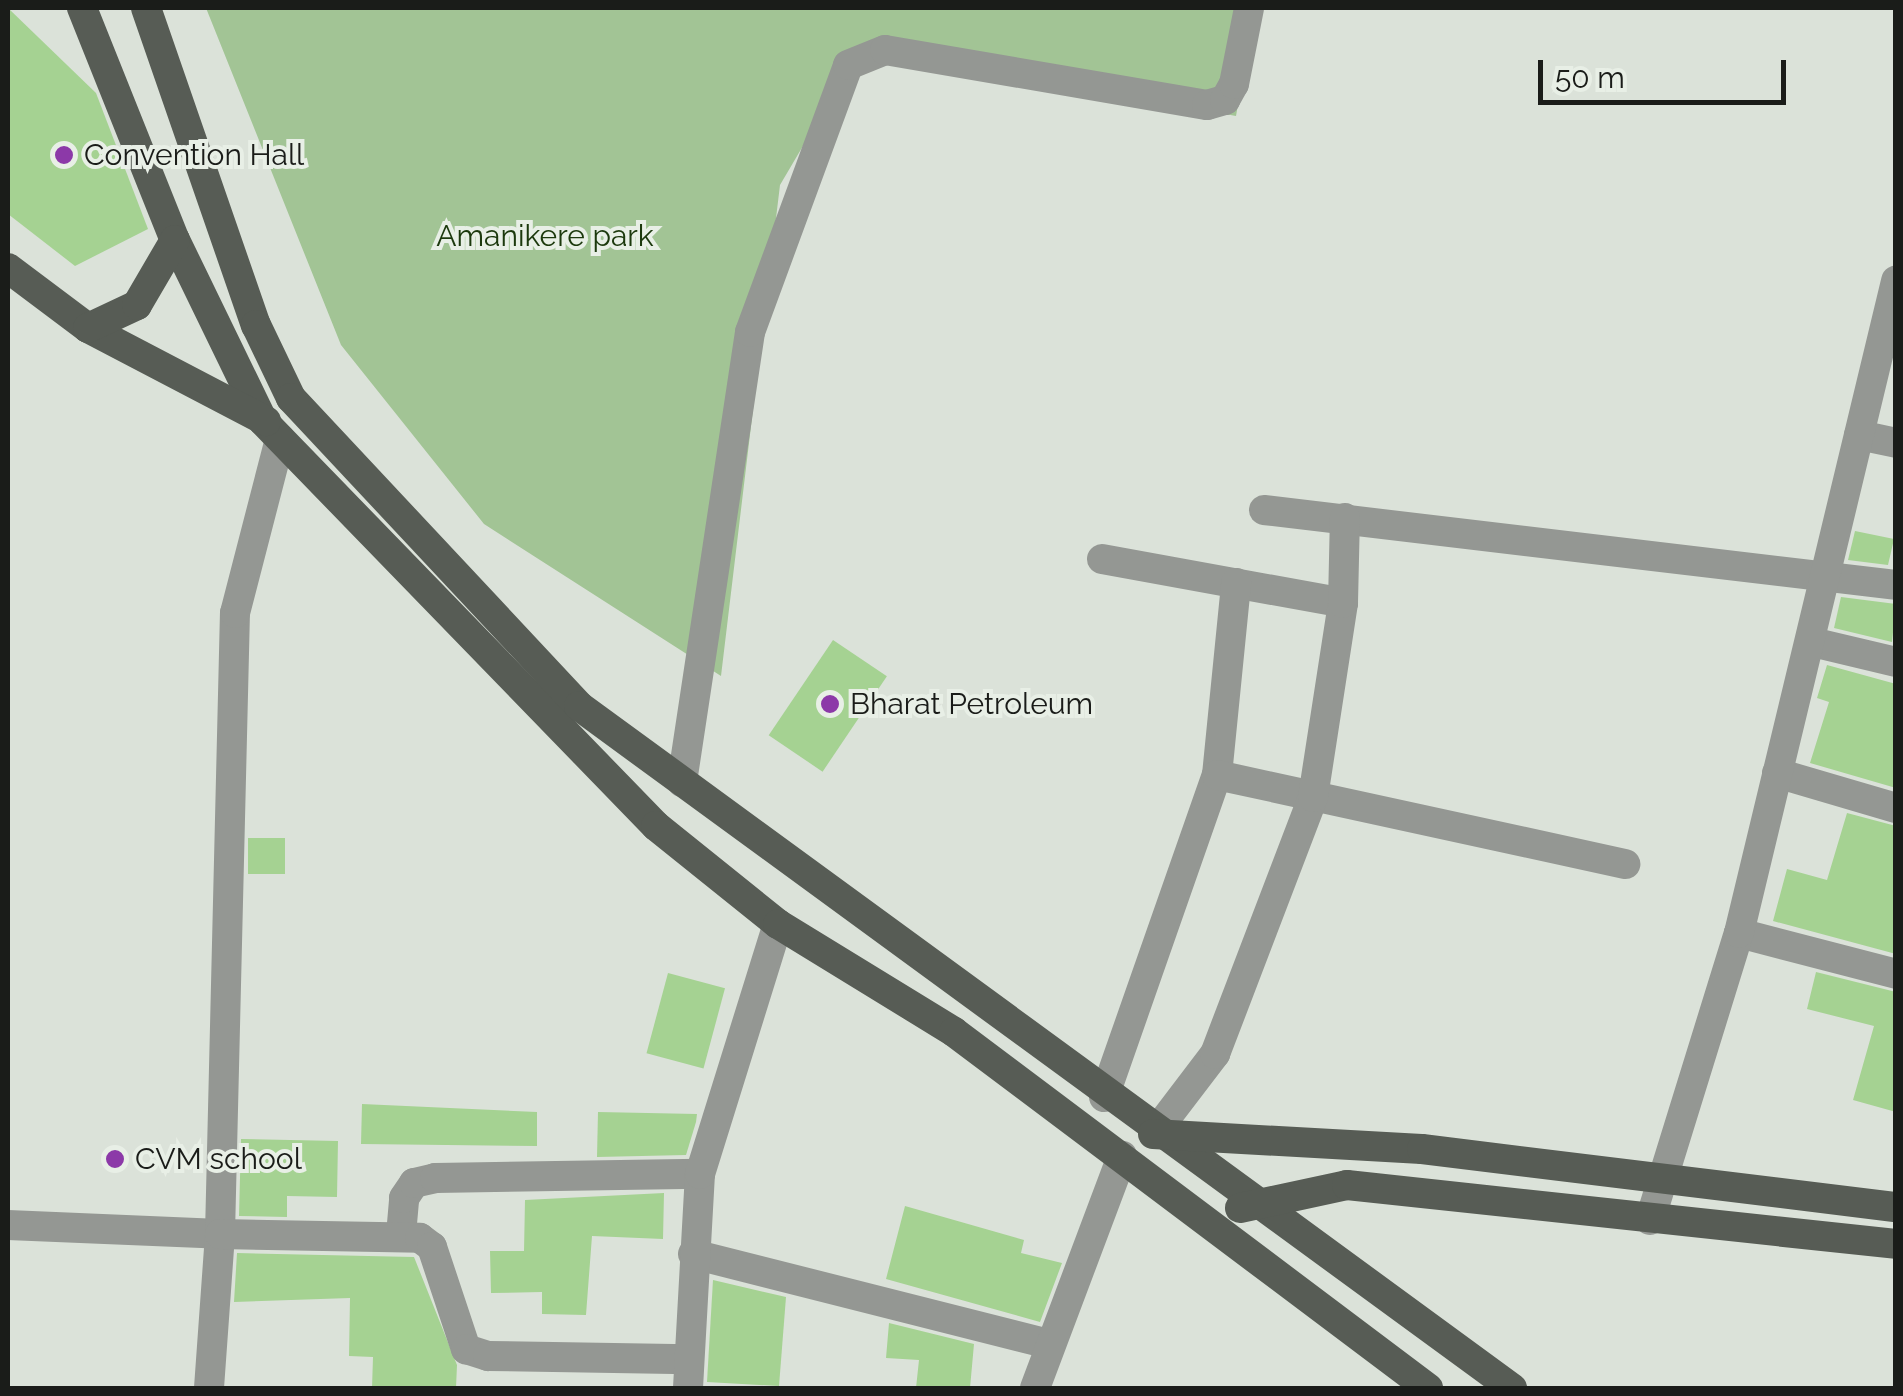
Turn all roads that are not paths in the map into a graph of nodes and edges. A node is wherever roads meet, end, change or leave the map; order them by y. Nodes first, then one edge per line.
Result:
1 (82, 8) edge
2 (146, 8) edge
3 (1249, 8) edge
4 (175, 240) junction
5 (8, 268) edge
6 (1896, 281) edge
7 (1891, 318) edge
8 (88, 328) junction
9 (309, 418) junction
10 (271, 430) junction
11 (1860, 435) junction
12 (1896, 443) edge
13 (1264, 510) dead end
14 (1346, 518) junction
15 (1102, 558) dead end
16 (1828, 570) junction
17 (1236, 583) junction
18 (1896, 585) edge
19 (1343, 603) junction
20 (1812, 642) junction
21 (1896, 662) edge
22 (1776, 772) junction
23 (1217, 775) junction
24 (682, 782) junction
25 (1312, 797) junction
26 (1896, 808) edge
27 (1625, 864) dead end
28 (778, 924) junction
29 (1739, 933) junction
30 (1896, 974) edge
31 (1104, 1097) junction
32 (1154, 1134) junction
33 (1122, 1156) junction
34 (700, 1174) junction
35 (1659, 1176) junction
36 (1251, 1202) junction
37 (1896, 1207) edge
38 (1650, 1220) junction
39 (1211, 1224) junction
40 (8, 1226) edge
41 (220, 1234) junction
42 (401, 1235) junction
43 (1896, 1244) edge
44 (694, 1254) junction
45 (1046, 1343) junction
46 (688, 1374) edge
47 (208, 1388) edge
48 (1035, 1388) edge
49 (1428, 1388) edge
50 (1512, 1388) edge

1 - 4 main road
2 - 9 main road
3 - 24 street
4 - 8 main road
4 - 10 main road
5 - 8 main road
6 - 7 street
7 - 11 street
8 - 10 main road
9 - 10 main road
9 - 24 main road
10 - 28 main road
10 - 41 street
11 - 12 street
11 - 16 street
13 - 14 street
14 - 16 street
14 - 19 street
15 - 17 street
16 - 18 street
16 - 20 street
17 - 19 street
17 - 23 street
19 - 25 street
20 - 21 street
20 - 22 street
22 - 26 street
22 - 29 street
23 - 25 street
23 - 31 street
24 - 31 main road
25 - 27 street
25 - 32 street
28 - 33 main road
28 - 34 street
29 - 30 street
29 - 35 street
31 - 32 main road
32 - 33 main road
32 - 35 main road
32 - 36 main road
33 - 39 main road
33 - 45 street
34 - 42 street
34 - 44 street
35 - 37 main road
35 - 38 street
36 - 38 main road
36 - 39 main road
36 - 50 main road
38 - 43 main road
39 - 49 main road
40 - 41 street
41 - 42 street
41 - 47 street
42 - 46 street
44 - 45 street
44 - 46 street
45 - 48 street

